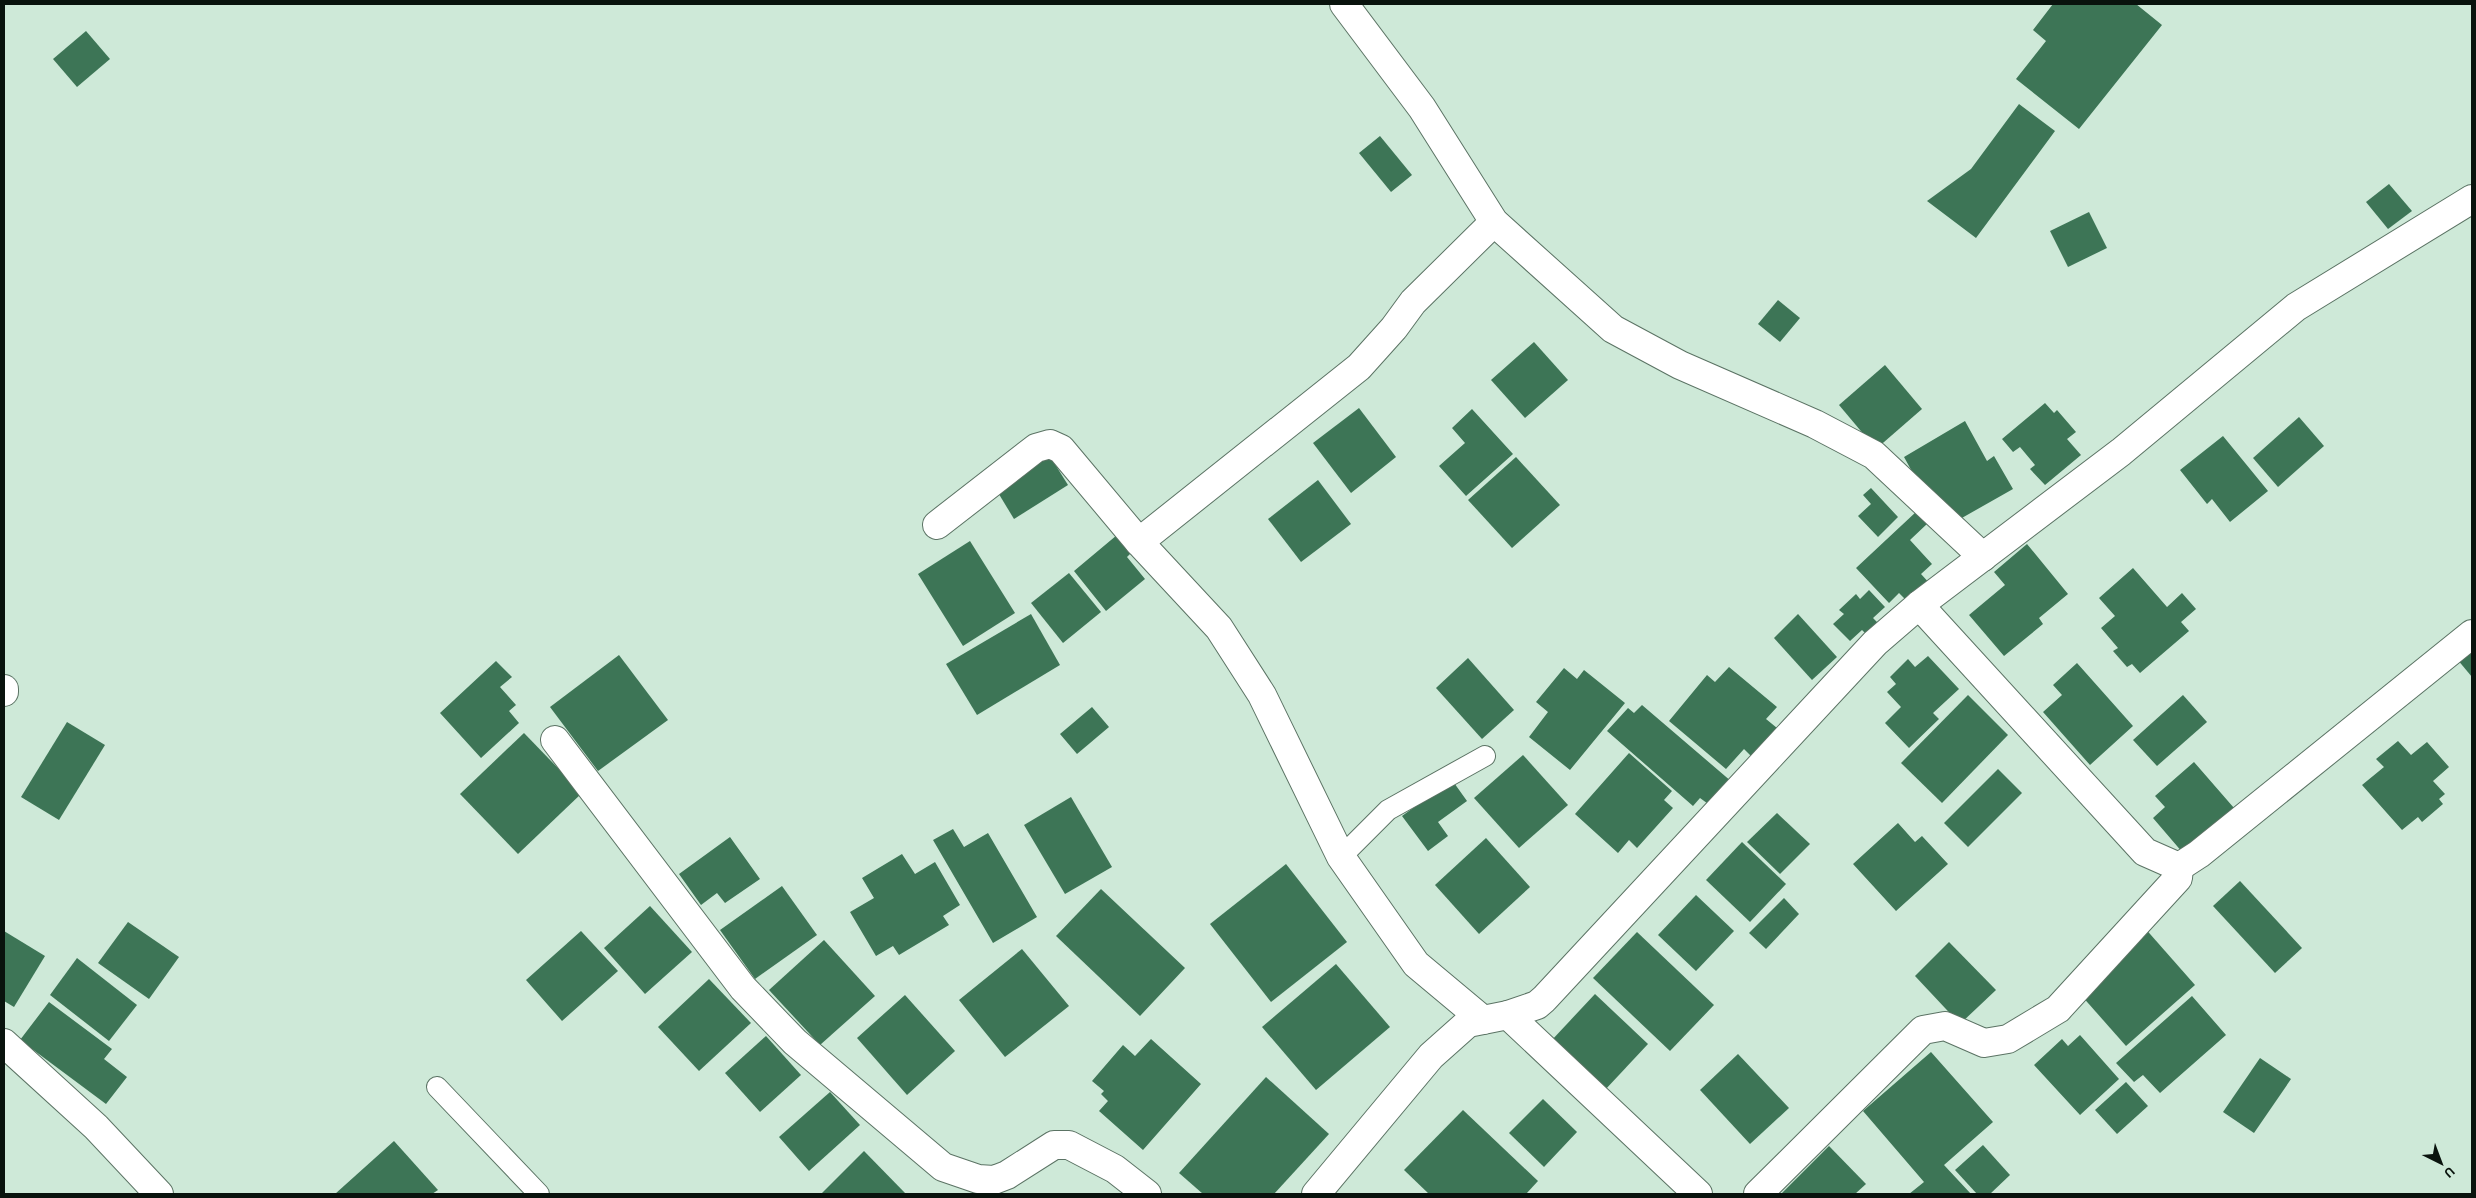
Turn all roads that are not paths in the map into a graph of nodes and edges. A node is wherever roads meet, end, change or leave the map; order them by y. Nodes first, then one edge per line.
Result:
1 (1344, 4) edge
2 (2472, 198) edge
3 (1494, 222) junction
4 (937, 525) dead end
5 (1138, 542) junction
6 (1983, 557) junction
7 (1919, 605) junction
8 (2472, 634) edge
9 (555, 740) dead end
10 (1485, 756) dead end
11 (1341, 857) junction
12 (2179, 867) junction
13 (1496, 1018) junction
14 (4, 1043) edge
15 (438, 1087) dead end
16 (158, 1194) edge
17 (539, 1194) edge
18 (1147, 1194) edge
19 (1316, 1194) edge
20 (1698, 1194) edge
21 (1758, 1194) edge

1 - 3 street
2 - 6 street
3 - 5 street
3 - 6 street
4 - 5 street
5 - 11 street
6 - 7 street
7 - 12 street
7 - 13 street
8 - 12 street
9 - 18 street
10 - 11 lane
11 - 13 street
12 - 21 street
13 - 19 street
13 - 20 street
14 - 16 street
15 - 17 lane

